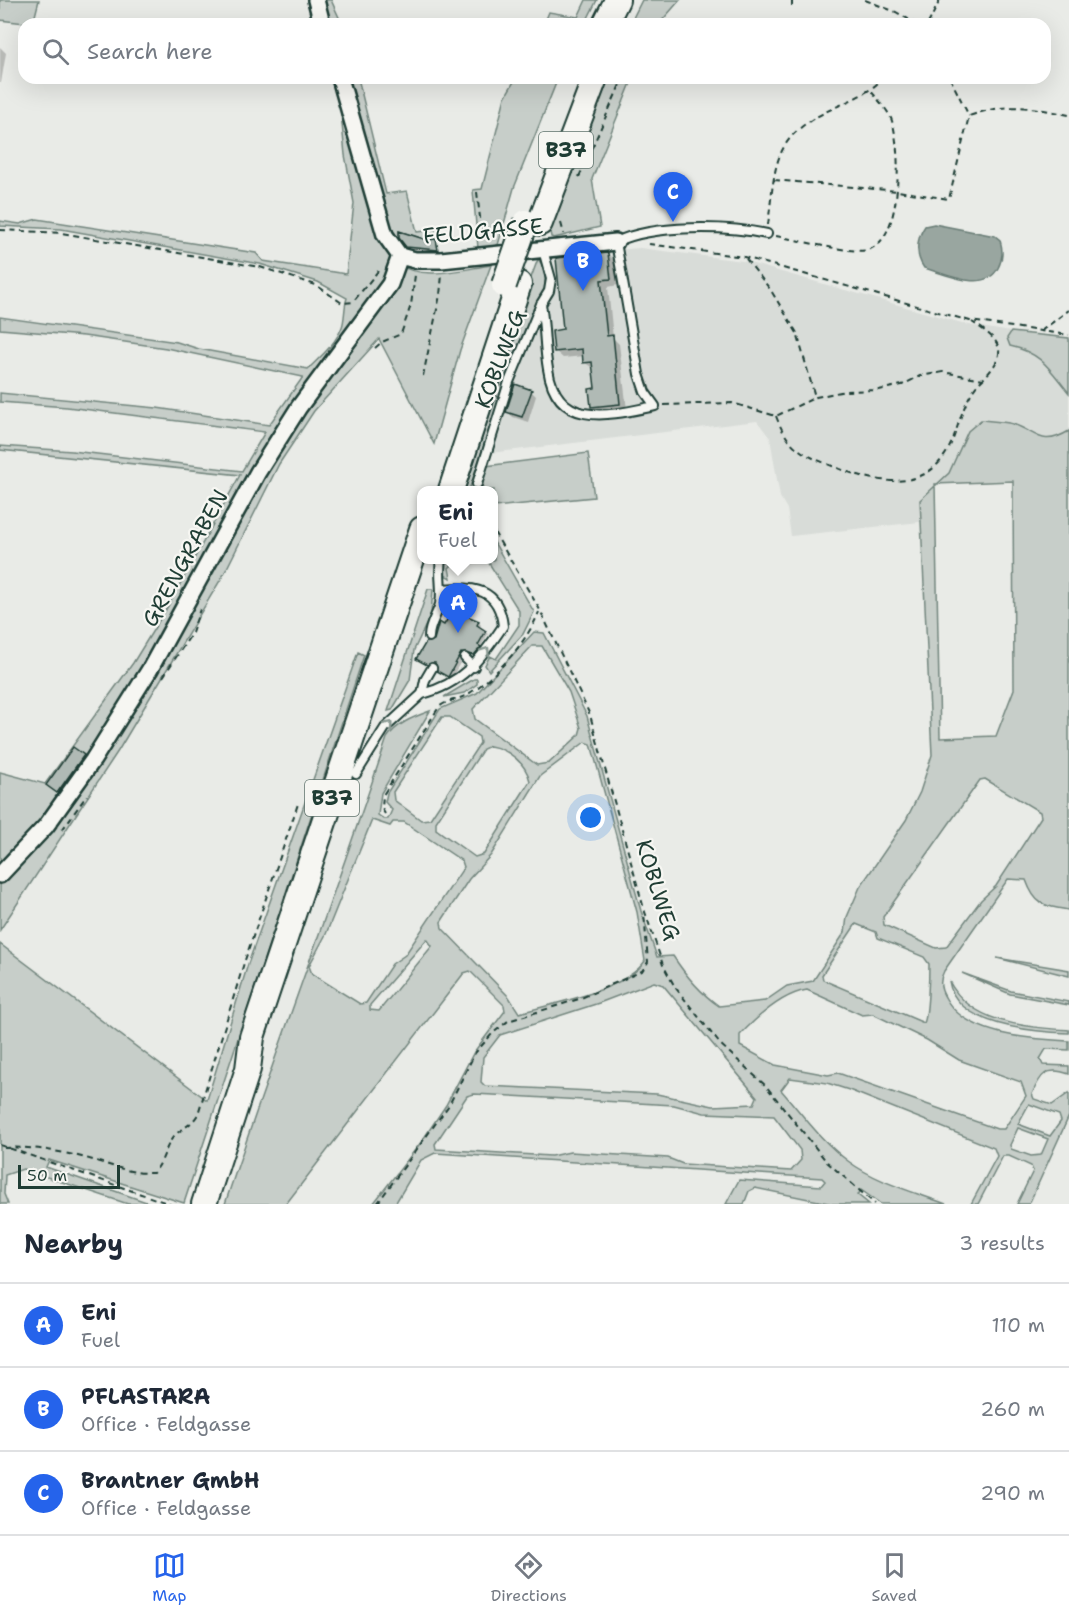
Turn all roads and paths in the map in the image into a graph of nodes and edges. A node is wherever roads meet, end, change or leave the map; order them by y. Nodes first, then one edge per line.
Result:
1 (316, 0) edge
2 (617, 0) edge
3 (631, 0) edge
4 (792, 0) edge
5 (865, 0) edge
6 (940, 0) edge
7 (792, 6) dead end
8 (320, 18) edge
9 (608, 18) edge
10 (622, 18) edge
11 (906, 18) edge
12 (931, 18) edge
13 (342, 84) edge
14 (579, 84) edge
15 (593, 84) edge
16 (620, 84) edge
17 (877, 84) edge
18 (953, 84) edge
19 (871, 91) junction
20 (969, 116) junction
21 (1069, 116) edge
22 (578, 178) dead end
23 (774, 180) junction
24 (898, 190) junction
25 (477, 192) dead end
26 (542, 220) junction
27 (0, 230) edge
28 (767, 234) junction
29 (616, 242) junction
30 (570, 245) junction
31 (543, 248) junction
32 (484, 254) junction
33 (402, 255) junction
34 (744, 257) junction
35 (441, 260) junction
36 (511, 285) junction
37 (541, 304) junction
38 (1069, 310) edge
39 (970, 321) junction
40 (1041, 331) junction
41 (1069, 334) edge
42 (375, 348) dead end
43 (423, 376) dead end
44 (983, 379) junction
45 (816, 397) junction
46 (655, 406) junction
47 (776, 416) junction
48 (477, 484) dead end
49 (436, 486) edge
50 (452, 486) edge
51 (498, 539) edge
52 (417, 544) edge
53 (427, 564) edge
54 (440, 564) edge
55 (441, 589) junction
56 (540, 610) junction
57 (429, 637) dead end
58 (465, 658) dead end
59 (474, 667) junction
60 (432, 668) dead end
61 (422, 694) junction
62 (356, 774) junction
63 (299, 801) dead end
64 (385, 814) dead end
65 (0, 875) edge
66 (644, 909) junction
67 (248, 1069) junction
68 (0, 1145) edge
69 (4, 1148) junction
70 (170, 1204) edge
71 (204, 1204) edge
72 (377, 1204) edge
73 (875, 1204) edge

1 - 8 street
2 - 9 main road
3 - 10 main road
4 - 7 path
5 - 11 path
6 - 12 path
13 - 33 street, FELDGASSE
14 - 26 main road, B37
15 - 26 main road, B37
16 - 22 path
17 - 19 path
18 - 20 path
19 - 23 path
19 - 24 path
20 - 21 path
20 - 24 path
23 - 24 path
23 - 28 path
24 - 28 path
25 - 32 path
26 - 30 path
26 - 36 main road, B37, bridge
27 - 33 path
28 - 29 lane
29 - 30 street, FELDGASSE
29 - 34 path
29 - 46 lane
30 - 31 street, FELDGASSE
31 - 32 street, FELDGASSE
31 - 37 lane, KOBLWEG
32 - 35 street, FELDGASSE
33 - 35 street, FELDGASSE
33 - 42 path
33 - 65 street, GRENGRABEN
34 - 39 path
34 - 45 path
35 - 43 path
36 - 49 main road, B37
36 - 50 main road, B37
37 - 46 lane
37 - 48 lane, KOBLWEG
38 - 40 path
39 - 40 path
39 - 44 path
40 - 41 path
44 - 45 path
44 - 47 path
45 - 47 path
46 - 47 path
51 - 56 path, KOBLWEG
52 - 67 main road, B37
53 - 62 main road, B37
54 - 55 lane
55 - 57 lane
59 -> 55 lane
56 - 64 path
56 - 66 path, KOBLWEG
58 - 59 lane
59 - 61 lane
60 - 61 lane
62 -> 61 lane
62 - 67 main road, B37
63 - 69 path
66 - 72 path
66 - 73 path, KOBLWEG
67 - 71 main road, B37
68 - 69 path
69 - 70 path

